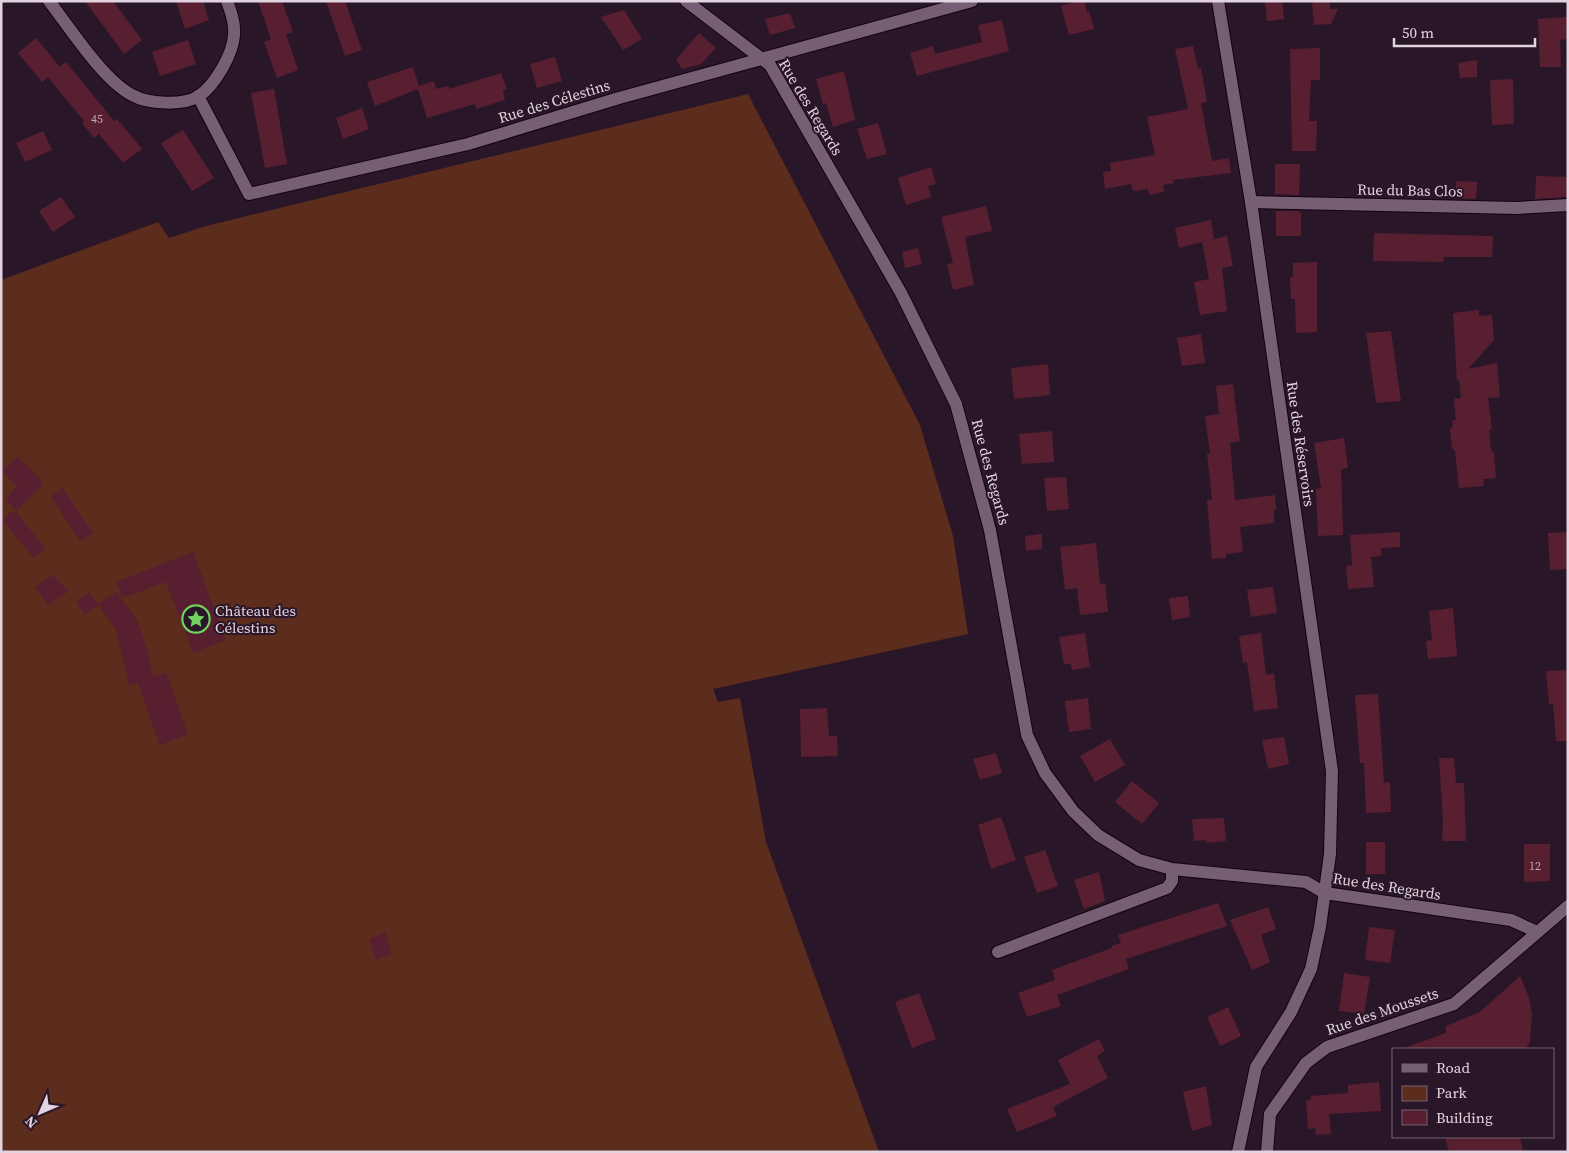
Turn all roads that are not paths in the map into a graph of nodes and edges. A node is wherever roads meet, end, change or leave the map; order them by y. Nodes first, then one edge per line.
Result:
1 (49, 1) edge
2 (227, 1) edge
3 (686, 1) edge
4 (972, 1) edge
5 (1218, 1) edge
6 (762, 60) junction
7 (198, 96) junction
8 (1251, 202) junction
9 (1568, 205) edge
10 (1172, 869) junction
11 (1325, 894) junction
12 (1568, 906) edge
13 (1537, 932) junction
14 (998, 952) dead end
15 (1238, 1152) edge
16 (1267, 1152) edge

1 - 7 street
2 - 7 street
3 - 6 street, Rue des Regards
4 - 6 street, Rue des Célestins
5 - 8 street, Rue des Réservoirs
6 - 7 street, Rue des Célestins
6 - 10 street, Rue des Regards
8 - 9 street, Rue du Bas Clos
8 - 11 street, Rue des Réservoirs
10 - 11 street, Rue des Regards
10 - 14 street
11 - 13 street, Rue des Regards
11 - 15 street, Rue des Réservoirs
12 - 13 street, Rue des Moussets
13 - 16 street, Rue des Moussets

